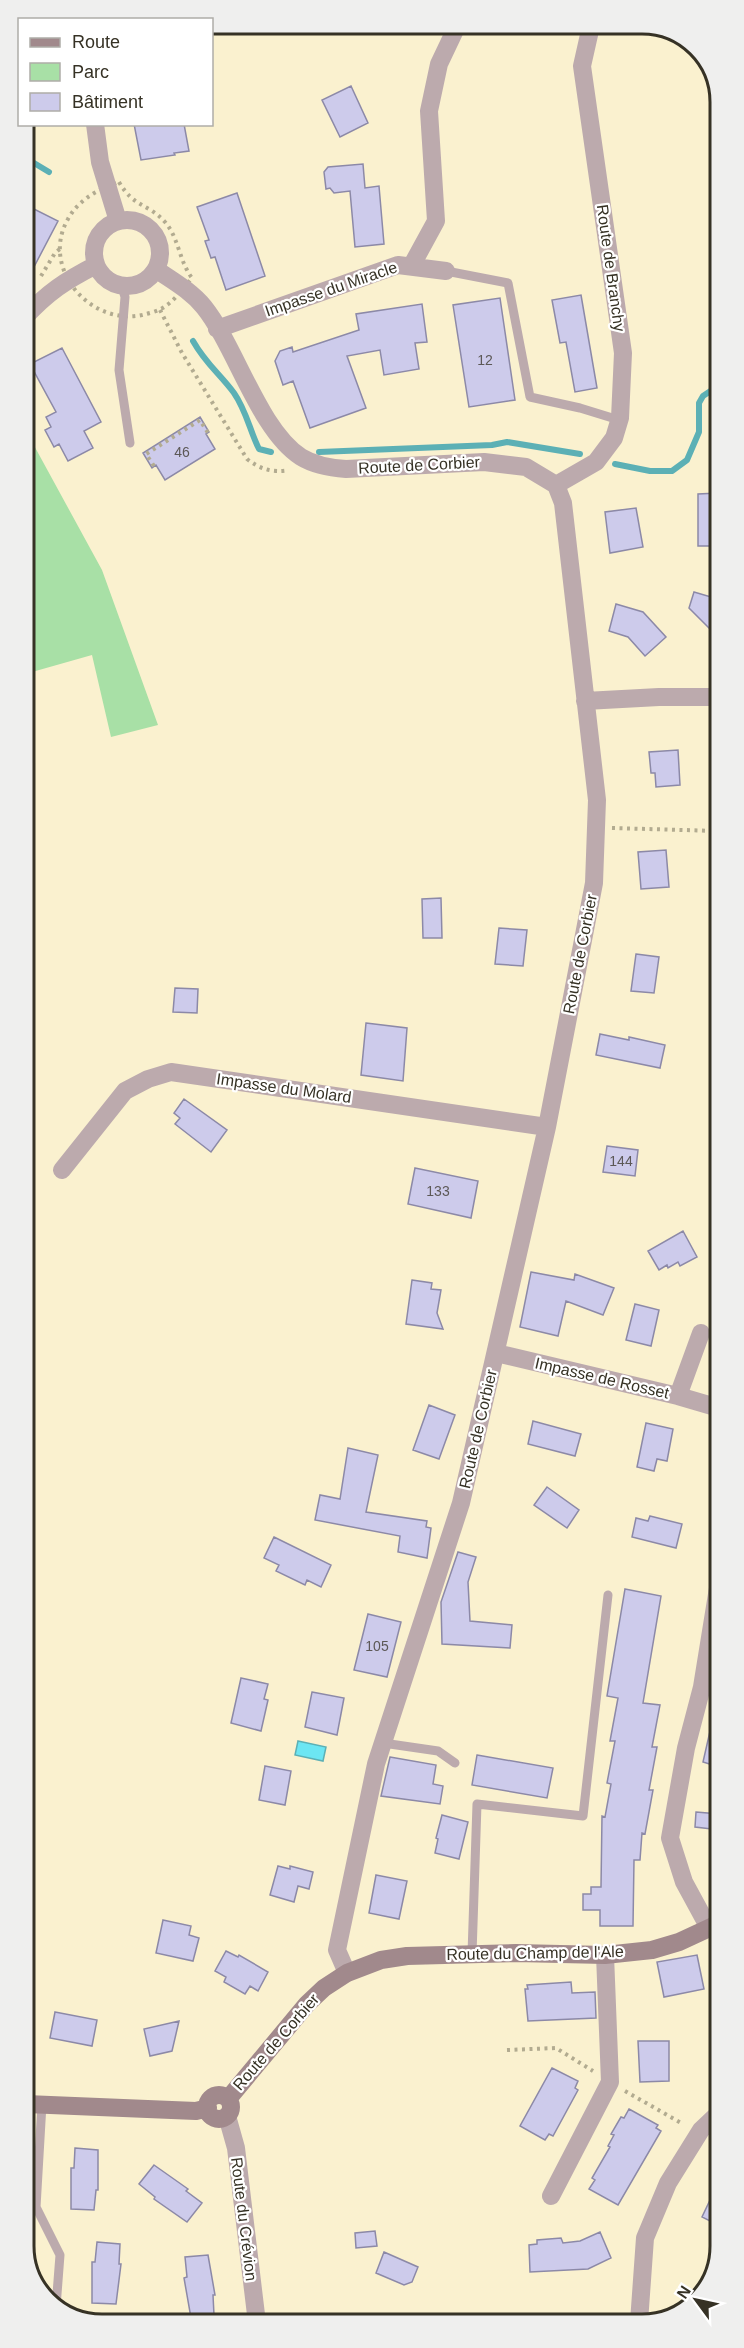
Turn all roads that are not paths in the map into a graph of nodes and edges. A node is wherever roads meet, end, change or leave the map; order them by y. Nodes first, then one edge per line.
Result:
1 (453, 35) edge
2 (589, 35) edge
3 (95, 126) edge
4 (118, 221) junction
5 (96, 265) junction
6 (412, 265) junction
7 (157, 270) junction
8 (446, 271) joint
9 (122, 287) junction
10 (34, 308) edge
11 (217, 328) junction
12 (620, 420) junction
13 (130, 443) dead end
14 (556, 485) junction
15 (710, 697) edge
16 (585, 701) junction
17 (547, 1127) junction
18 (62, 1170) dead end
19 (701, 1333) dead end
20 (496, 1353) junction
21 (678, 1396) junction
22 (710, 1405) edge
23 (608, 1595) dead end
24 (710, 1638) edge
25 (383, 1743) junction
26 (455, 1763) dead end
27 (710, 1918) edge
28 (710, 1927) edge
29 (472, 1954) junction
30 (605, 1955) junction
31 (347, 1973) junction
32 (34, 2104) edge
33 (227, 2108) junction
34 (710, 2121) edge
35 (551, 2196) dead end
36 (57, 2296) edge
37 (256, 2313) edge
38 (640, 2314) edge

1 - 6 street
2 - 12 street, Route de Branchy
3 - 4 street
4 - 5 street
4 - 7 street
5 - 9 street
5 - 10 street
6 - 8 street, Impasse du Miracle
6 - 11 street, Impasse du Miracle
7 - 9 street
7 - 11 street, Route de Corbier
8 - 12 lane
9 - 13 lane
11 - 14 street, Route de Corbier
12 - 14 street, Route de Branchy
14 - 16 street, Route de Corbier
15 - 16 street
16 - 17 street, Route de Corbier
17 - 18 street, Impasse du Molard
17 - 20 street, Route de Corbier
19 - 21 street, Impasse de Rosset
20 - 21 street, Impasse de Rosset
20 - 25 street, Route de Corbier
21 - 22 street
23 - 29 lane
24 - 27 street
25 - 26 lane
25 - 31 street, Route de Corbier
28 - 30 street, Route du Champ de l'Ale
29 - 30 street, Route du Champ de l'Ale
29 - 31 street, Route du Champ de l'Ale
30 - 35 street
31 - 33 street, Route de Corbier
32 - 33 street
32 - 36 lane
33 - 37 street, Route du Crévion
34 - 38 street

